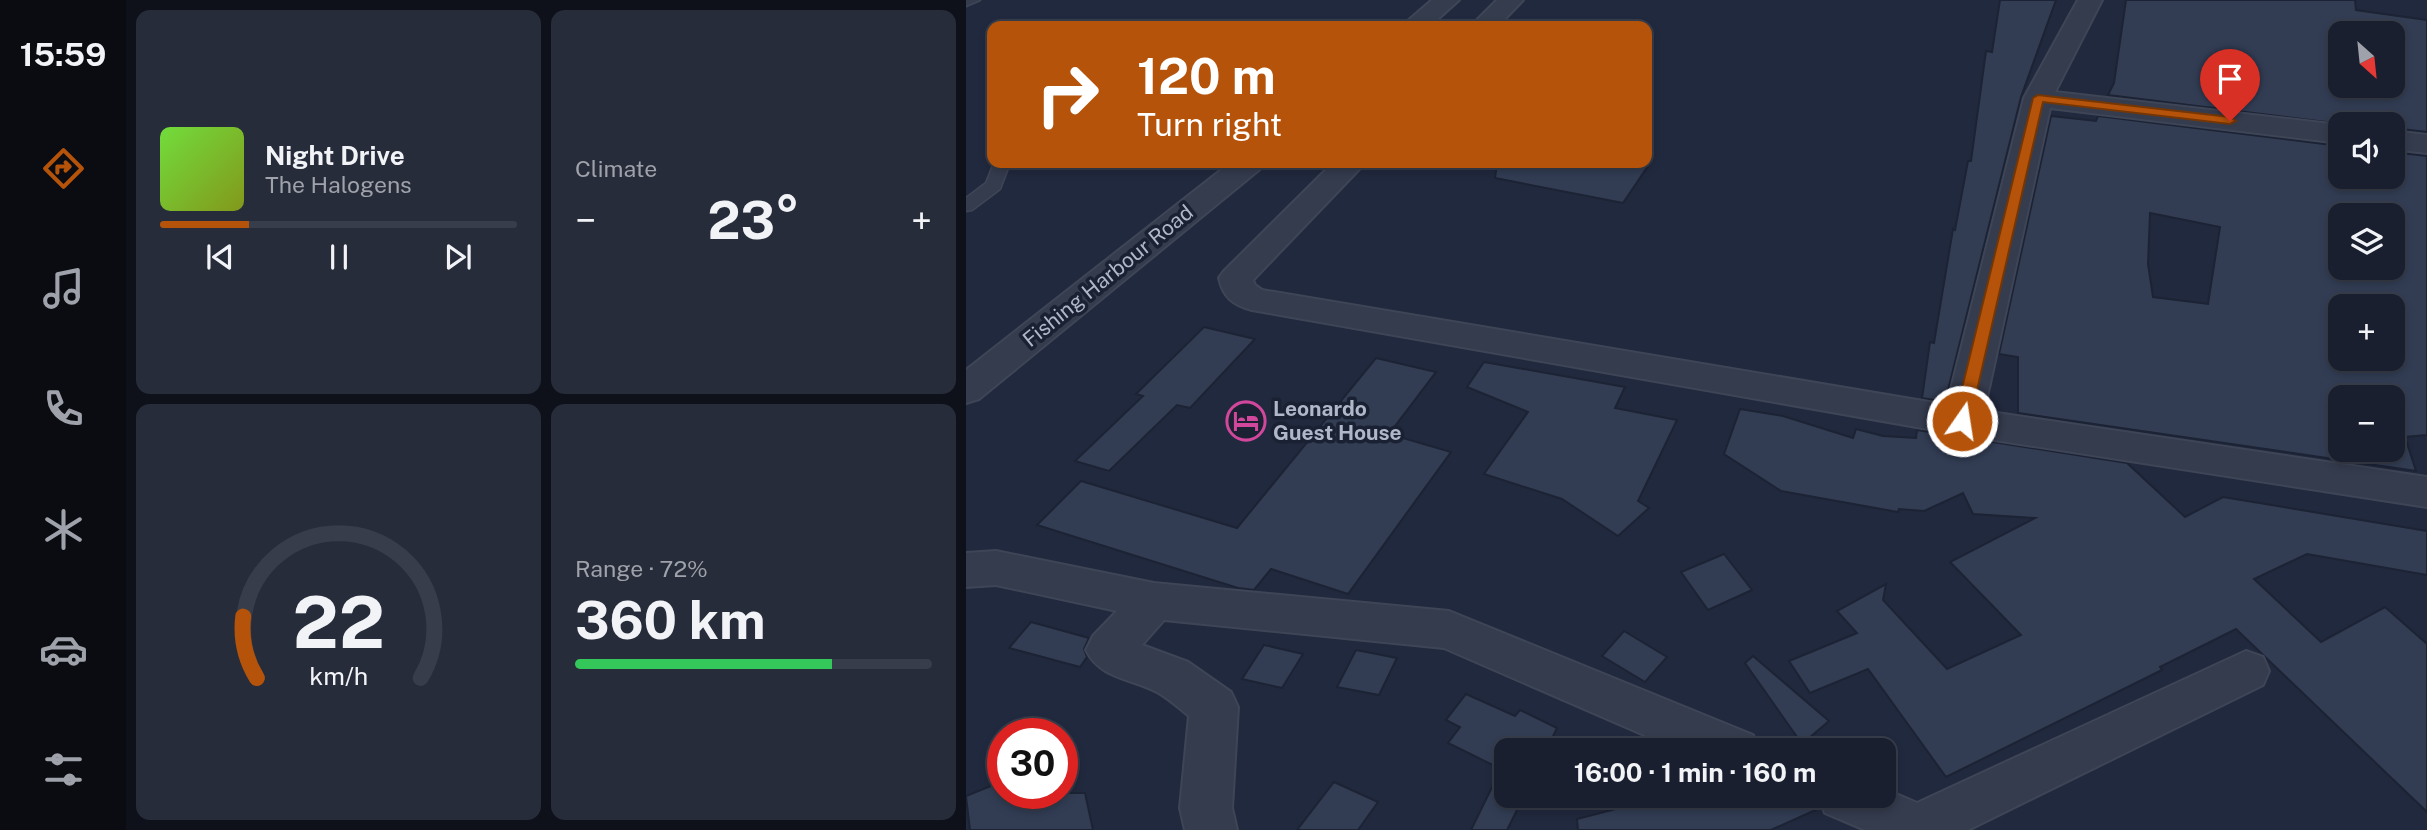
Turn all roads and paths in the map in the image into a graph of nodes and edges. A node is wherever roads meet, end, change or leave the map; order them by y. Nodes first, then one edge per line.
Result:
1 (974, 0) edge
2 (1447, 0) edge
3 (1511, 0) edge
4 (2090, 0) edge
5 (966, 2) edge
6 (1421, 21) edge
7 (1489, 21) edge
8 (2038, 98) junction
9 (2328, 133) edge
10 (2405, 141) edge
11 (2427, 144) edge
12 (1001, 168) edge
13 (1243, 168) edge
14 (1345, 168) edge
15 (966, 205) edge
16 (966, 390) edge
17 (1962, 421) junction
18 (2427, 492) edge
19 (966, 570) edge
20 (1154, 601) junction
21 (2246, 671) dead end
22 (1704, 738) edge
23 (1870, 808) edge
24 (1916, 829) edge
25 (1211, 830) edge

1 - 5 lane
2 - 6 street
3 - 7 street
4 - 8 street
8 - 9 street
8 - 17 street
10 - 11 street
12 - 15 lane
13 - 16 street, Fishing Harbour Road
14 - 17 street
17 - 18 street
19 - 20 street
20 - 22 street
20 - 25 street
21 - 24 street
23 - 24 street

